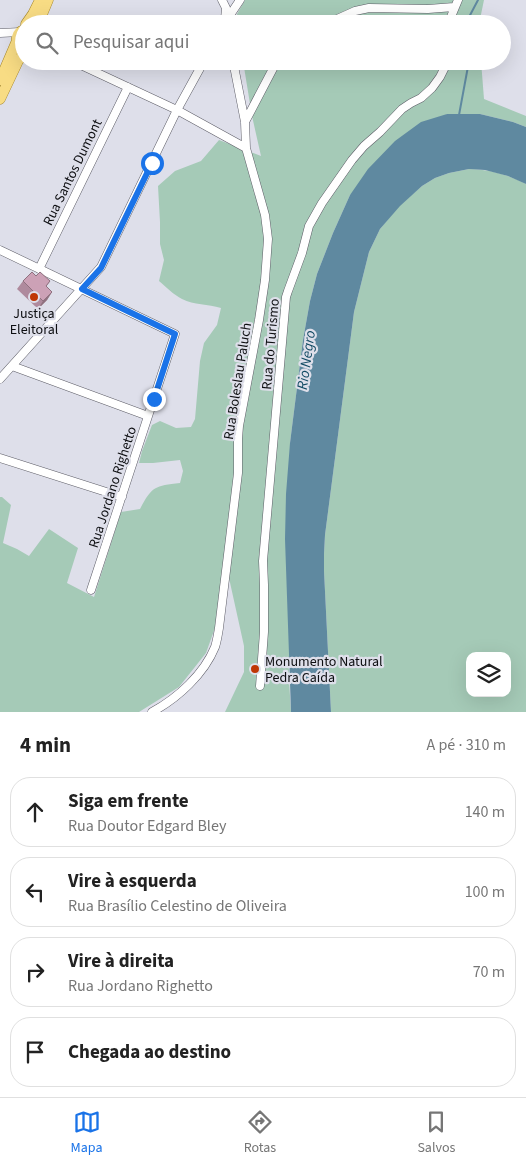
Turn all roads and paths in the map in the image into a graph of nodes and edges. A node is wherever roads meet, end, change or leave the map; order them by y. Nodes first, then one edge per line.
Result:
1 (48, 0) edge
2 (222, 0) edge
3 (240, 0) edge
4 (456, 3) edge
5 (40, 7) edge
6 (226, 15) edge
7 (230, 15) edge
8 (348, 15) edge
9 (451, 15) edge
10 (0, 34) edge
11 (15, 34) edge
12 (15, 47) edge
13 (15, 67) edge
14 (91, 70) edge
15 (199, 70) edge
16 (235, 70) edge
17 (272, 70) edge
18 (444, 70) edge
19 (0, 80) edge
20 (128, 87) junction
21 (0, 99) edge
22 (177, 110) junction
23 (245, 122) junction
24 (246, 148) junction
25 (0, 250) edge
26 (39, 268) junction
27 (82, 289) junction
28 (12, 366) junction
29 (0, 379) edge
30 (148, 416) junction
31 (0, 458) edge
32 (122, 497) junction
33 (91, 590) dead end
34 (260, 686) dead end
35 (152, 712) edge

1 - 5 main road
2 - 6 street
3 - 7 street
4 - 8 street
4 - 9 street
10 - 11 street
12 - 19 main road
13 - 21 main road
14 - 20 street
15 - 22 street
16 - 23 street, Rua Boleslau Paluch
17 - 23 street
18 - 34 street, Rua do Turismo
20 - 22 street
20 - 26 street, Rua Santos Dumont
22 - 24 street
22 - 27 street
23 - 24 street, Rua Boleslau Paluch
24 - 35 street, Rua Boleslau Paluch
25 - 26 street
26 - 27 street
27 - 28 street
27 - 30 street, Rua Jordano Righetto
28 - 29 street
28 - 30 street
30 - 32 street, Rua Jordano Righetto
31 - 32 street
32 - 33 street, Rua Jordano Righetto

